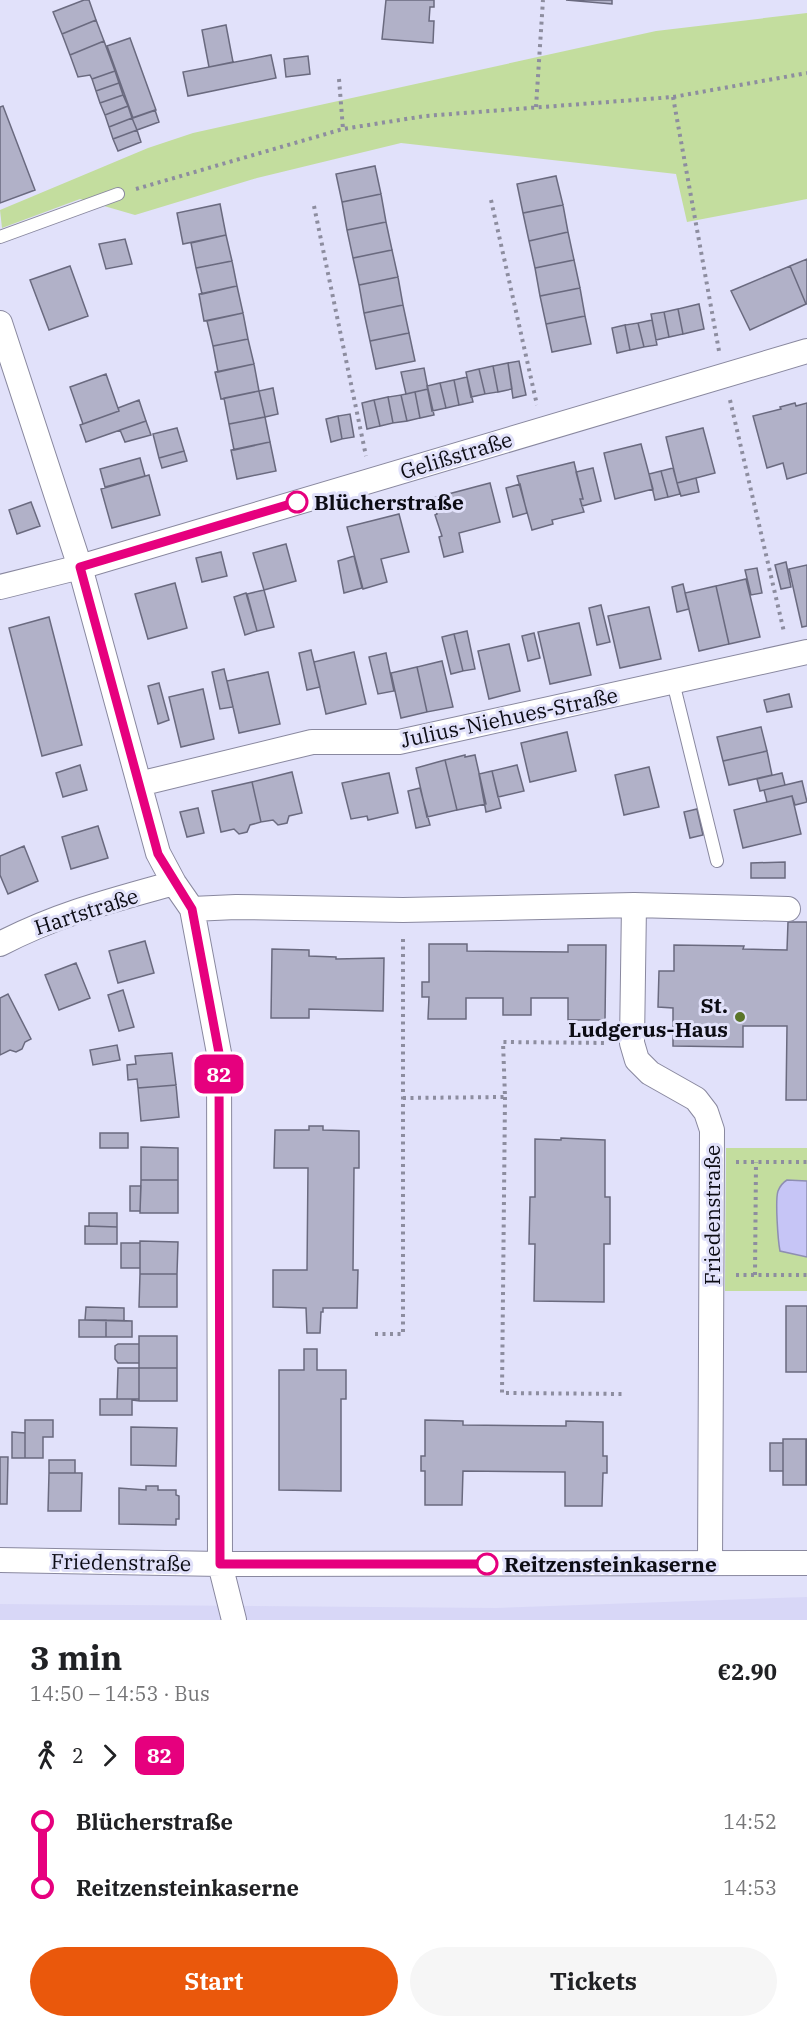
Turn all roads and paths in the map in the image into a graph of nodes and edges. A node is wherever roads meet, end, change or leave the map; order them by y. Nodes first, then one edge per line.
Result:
1 (543, 0) edge
2 (807, 73) edge
3 (339, 79) dead end
4 (672, 97) junction
5 (536, 107) junction
6 (344, 129) junction
7 (118, 194) joint
8 (491, 200) dead end
9 (314, 206) dead end
10 (0, 237) edge
11 (0, 323) edge
12 (807, 351) edge
13 (724, 375) junction
14 (543, 429) junction
15 (372, 480) junction
16 (80, 567) junction
17 (0, 587) edge
18 (798, 654) edge
19 (674, 682) junction
20 (140, 784) junction
21 (717, 861) dead end
22 (174, 883) junction
23 (634, 905) junction
24 (192, 909) junction
25 (788, 909) dead end
26 (403, 910) junction
27 (0, 944) edge
28 (632, 1043) junction
29 (505, 1097) junction
30 (403, 1098) junction
31 (712, 1161) junction
32 (756, 1162) junction
33 (807, 1162) edge
34 (711, 1275) junction
35 (755, 1275) junction
36 (807, 1275) edge
37 (375, 1334) dead end
38 (623, 1394) dead end
39 (0, 1560) edge
40 (710, 1563) junction
41 (807, 1563) edge
42 (220, 1564) junction
43 (234, 1620) edge

1 - 5 path
2 - 4 path
3 - 6 path
4 - 5 path
4 - 13 path
5 - 6 path
6 - 7 path
7 - 10 lane
8 - 14 path
9 - 15 path
11 - 16 street
12 - 13 street, Gelißstraße
13 - 14 street, Gelißstraße
13 - 18 path
14 - 15 street, Gelißstraße
15 - 16 street, Gelißstraße
16 - 17 street, Gelißstraße
16 - 20 street
18 - 19 street, Julius-Niehues-Straße
19 - 20 street, Julius-Niehues-Straße
19 - 21 lane
20 - 22 street
22 - 24 street
22 - 27 street, Hartstraße
23 - 25 street
23 - 26 street
23 - 28 street, Friedenstraße
24 - 26 street
24 - 42 street
26 - 30 path
28 - 29 path
28 - 31 street, Friedenstraße
29 - 30 path
29 - 38 path
30 - 37 path
31 - 32 path
31 - 34 street, Friedenstraße
32 - 33 path
32 - 35 path
34 - 35 path
34 - 40 street, Friedenstraße
35 - 36 path
39 - 42 street, Friedenstraße
40 - 41 street, Friedenstraße
40 - 42 street, Friedenstraße
42 - 43 street

